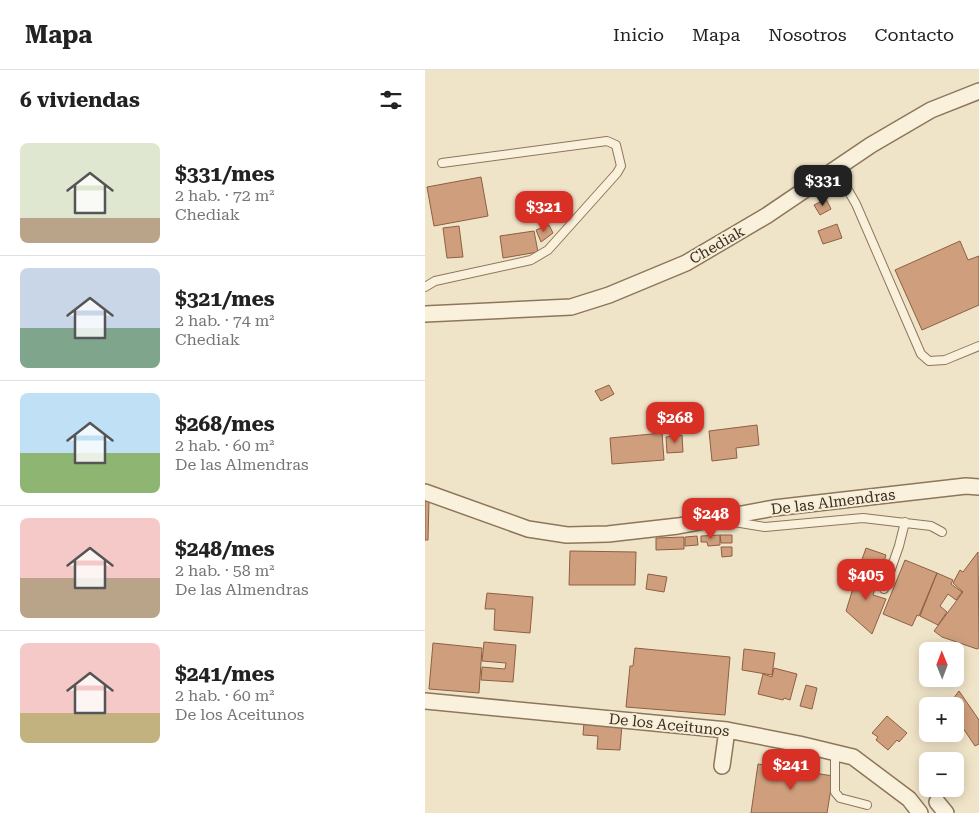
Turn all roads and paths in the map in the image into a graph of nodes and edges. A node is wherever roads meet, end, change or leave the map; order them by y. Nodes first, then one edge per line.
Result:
1 (979, 91) edge
2 (442, 163) dead end
3 (836, 169) junction
4 (425, 287) edge
5 (425, 314) edge
6 (979, 346) edge
7 (979, 487) edge
8 (425, 492) edge
9 (719, 519) junction
10 (905, 522) junction
11 (942, 532) dead end
12 (884, 589) dead end
13 (425, 701) edge
14 (727, 730) junction
15 (835, 753) junction
16 (722, 766) dead end
17 (867, 805) dead end
18 (920, 813) edge

1 - 3 street, Chediak
2 - 4 lane
3 - 5 street, Chediak
3 - 6 lane
7 - 9 street, De las Almendras
8 - 9 street, De las Almendras
9 - 10 lane
10 - 11 lane
10 - 12 lane
13 - 14 street, De los Aceitunos
14 - 15 street, De los Aceitunos
14 - 16 street
15 - 17 lane
15 - 18 street, De los Aceitunos

